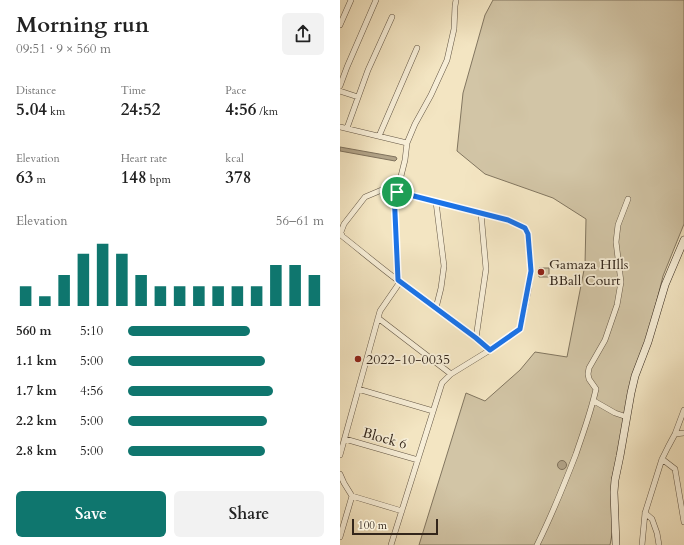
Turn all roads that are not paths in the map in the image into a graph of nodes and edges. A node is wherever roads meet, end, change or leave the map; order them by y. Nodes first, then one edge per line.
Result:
1 (351, 0) edge
2 (376, 0) edge
3 (456, 0) edge
4 (392, 17) dead end
5 (340, 25) edge
6 (417, 48) dead end
7 (340, 66) edge
8 (347, 67) junction
9 (340, 86) edge
10 (340, 92) edge
11 (358, 97) junction
12 (340, 127) edge
13 (347, 128) junction
14 (379, 136) junction
15 (407, 143) junction
16 (396, 191) junction
17 (628, 199) dead end
18 (436, 202) junction
19 (481, 213) junction
20 (684, 240) edge
21 (399, 281) junction
22 (436, 308) junction
23 (378, 318) junction
24 (476, 338) junction
25 (488, 351) junction
26 (452, 374) junction
27 (358, 389) junction
28 (594, 401) junction
29 (684, 410) edge
30 (433, 411) junction
31 (627, 417) junction
32 (684, 432) edge
33 (675, 434) junction
34 (345, 439) junction
35 (340, 455) edge
36 (662, 459) junction
37 (418, 460) junction
38 (340, 474) edge
39 (352, 496) junction
40 (402, 511) junction
41 (645, 513) junction
42 (684, 522) edge
43 (340, 537) edge
44 (391, 545) edge
45 (537, 545) edge
46 (616, 545) edge
47 (642, 545) edge
48 (659, 545) edge

1 - 5 street
2 - 8 street
3 - 15 street
4 - 11 street
6 - 14 street
7 - 8 street
8 - 9 street
10 - 11 street
11 - 13 street
12 - 13 street
13 - 14 street
14 - 15 street
15 - 16 street
16 - 18 street
16 - 21 street
16 - 21 street
17 - 28 street
18 - 19 street
18 - 22 street
19 - 24 street
19 - 25 street
20 - 31 main road
21 - 22 street
21 - 23 street
22 - 24 street
23 - 26 street
23 - 27 street
24 - 25 street
25 - 26 street
26 - 30 street
27 - 30 street
27 - 34 street
28 - 31 street
28 - 45 street
29 - 33 street
30 - 37 street
31 - 46 main road
32 - 33 street
33 - 36 street
34 - 35 street
34 - 37 street, Block 6
36 - 41 street
36 - 42 street
37 - 40 street
38 - 39 street
39 - 40 street
39 - 43 street
40 - 44 street
41 - 47 street
41 - 48 street

